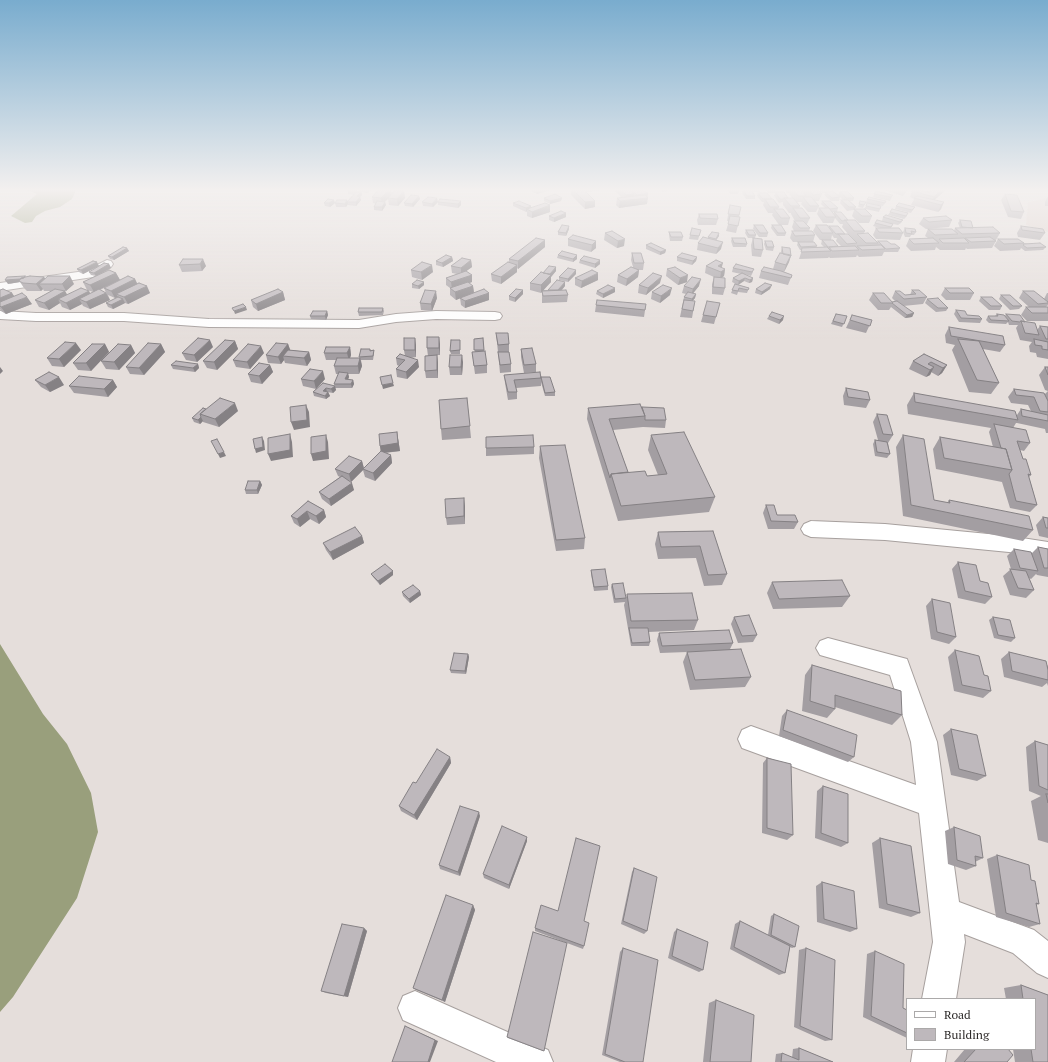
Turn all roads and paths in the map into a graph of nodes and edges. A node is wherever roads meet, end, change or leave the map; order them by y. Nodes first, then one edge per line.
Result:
1 (107, 264) edge
2 (0, 286) edge
3 (0, 315) edge
4 (495, 316) dead end
5 (811, 529) dead end
6 (1048, 550) edge
7 (828, 648) dead end
8 (751, 739) dead end
9 (931, 804) junction
10 (945, 912) junction
11 (1048, 962) edge
12 (939, 998) edge
13 (415, 1008) dead end
14 (930, 1050) edge
15 (536, 1062) edge
16 (928, 1062) edge

1 - 2 street
3 - 4 street
5 - 6 street
7 - 9 street
8 - 9 street
9 - 10 street
10 - 11 street
10 - 12 street
13 - 15 street
14 - 16 street

